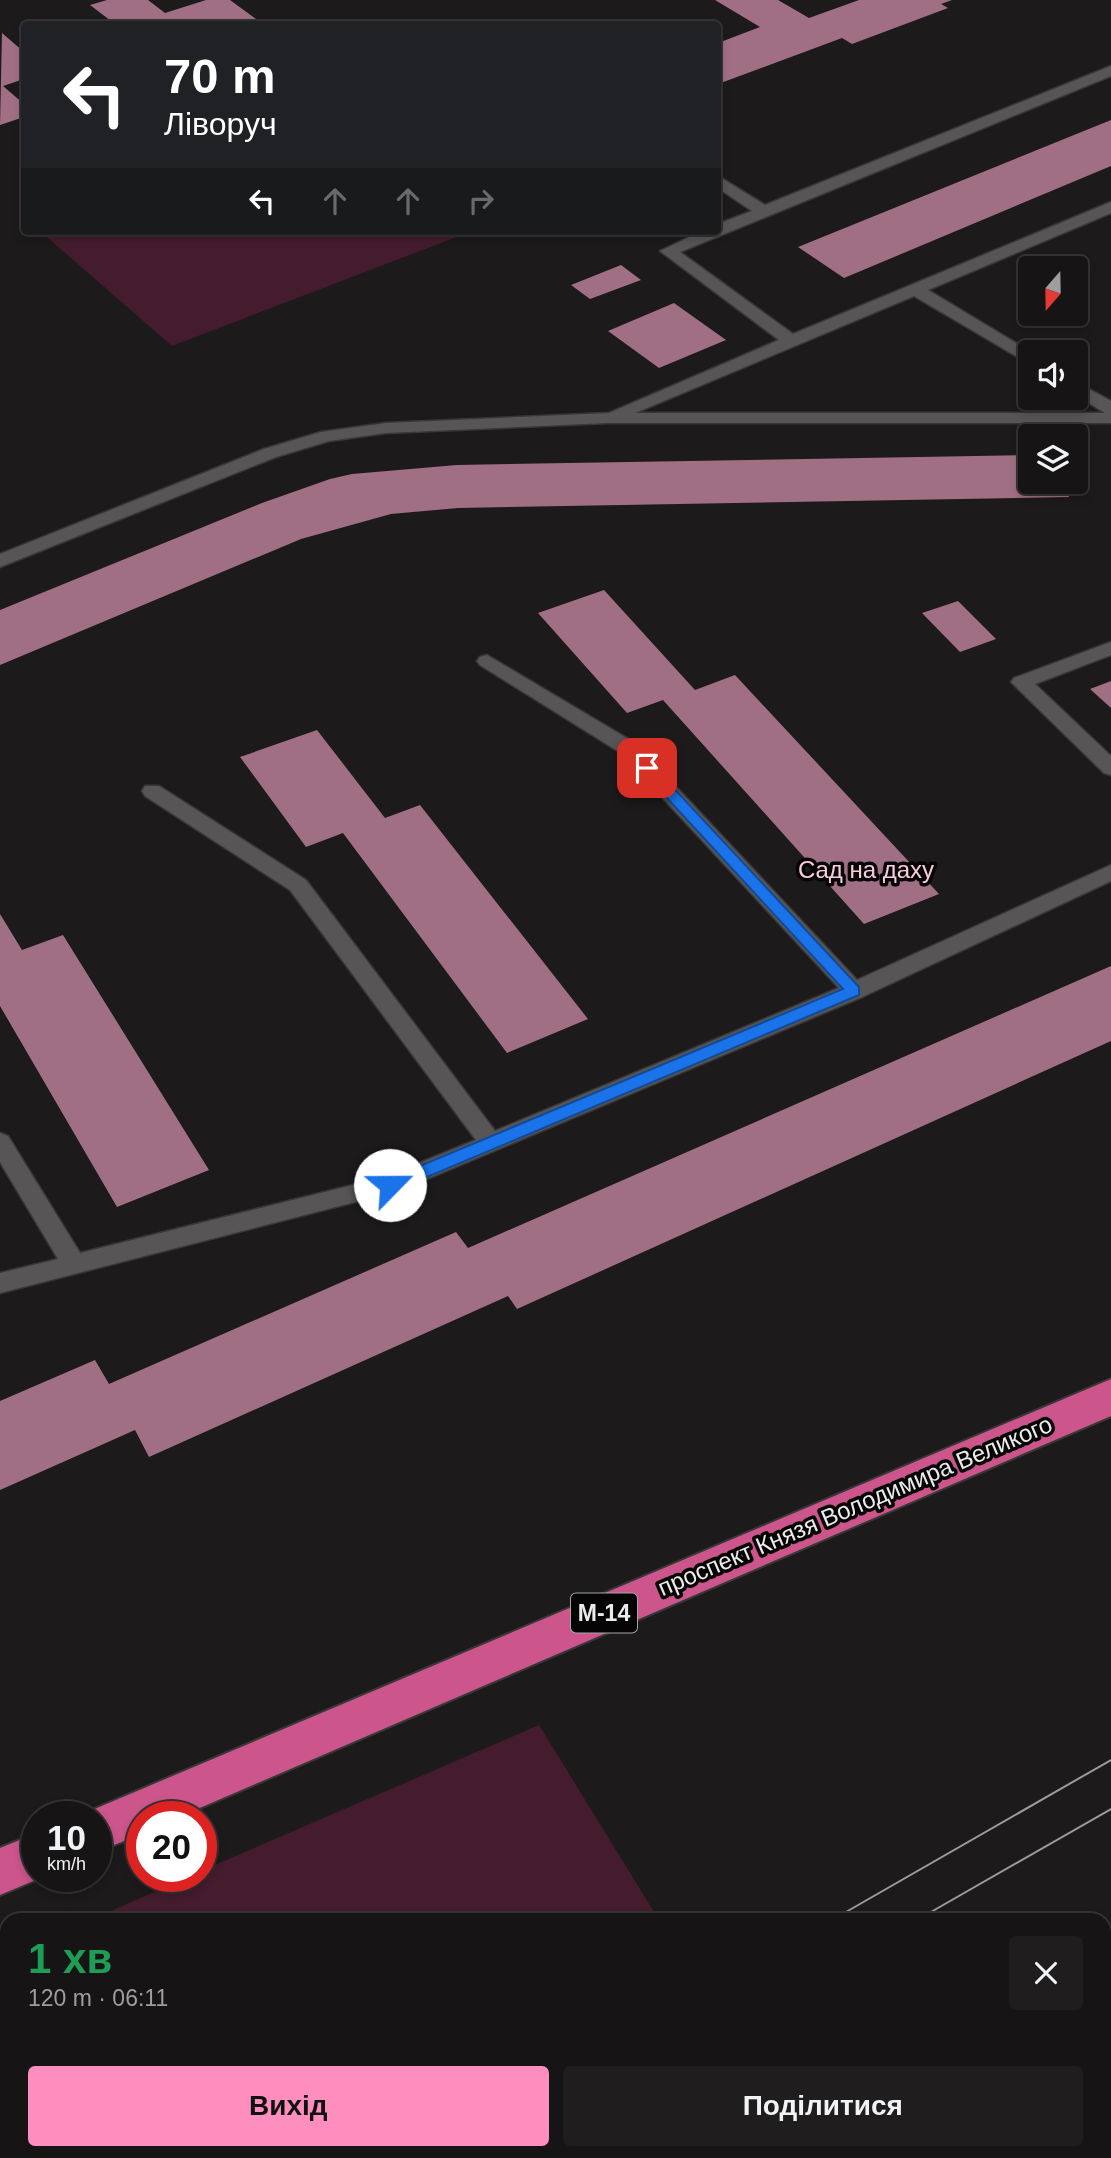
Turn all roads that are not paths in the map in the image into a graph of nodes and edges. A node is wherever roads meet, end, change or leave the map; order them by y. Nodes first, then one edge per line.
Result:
1 (1111, 71) edge
2 (721, 183) edge
3 (1111, 207) edge
4 (763, 211) junction
5 (721, 229) edge
6 (707, 235) edge
7 (915, 289) junction
8 (792, 341) junction
9 (1018, 352) edge
10 (1088, 395) edge
11 (1111, 409) edge
12 (607, 418) junction
13 (1111, 418) edge
14 (0, 561) edge
15 (1111, 648) edge
16 (487, 661) dead end
17 (1111, 768) edge
18 (152, 791) dead end
19 (1111, 872) edge
20 (854, 991) junction
21 (0, 1142) edge
22 (491, 1143) junction
23 (75, 1266) junction
24 (0, 1283) edge
25 (1111, 1396) edge
26 (112, 1823) edge

1 - 4 lane
2 - 4 lane
3 - 7 lane
4 - 5 lane
6 - 8 lane
7 - 8 lane
7 - 9 lane
8 - 12 lane
10 - 11 lane
12 - 13 lane
12 - 14 lane
15 - 17 lane
16 - 20 lane
18 - 22 lane
19 - 20 lane
20 - 22 lane
21 - 23 lane
22 - 23 lane
23 - 24 lane
25 - 26 highway, проспект Князя Володимира Великого / М-14

